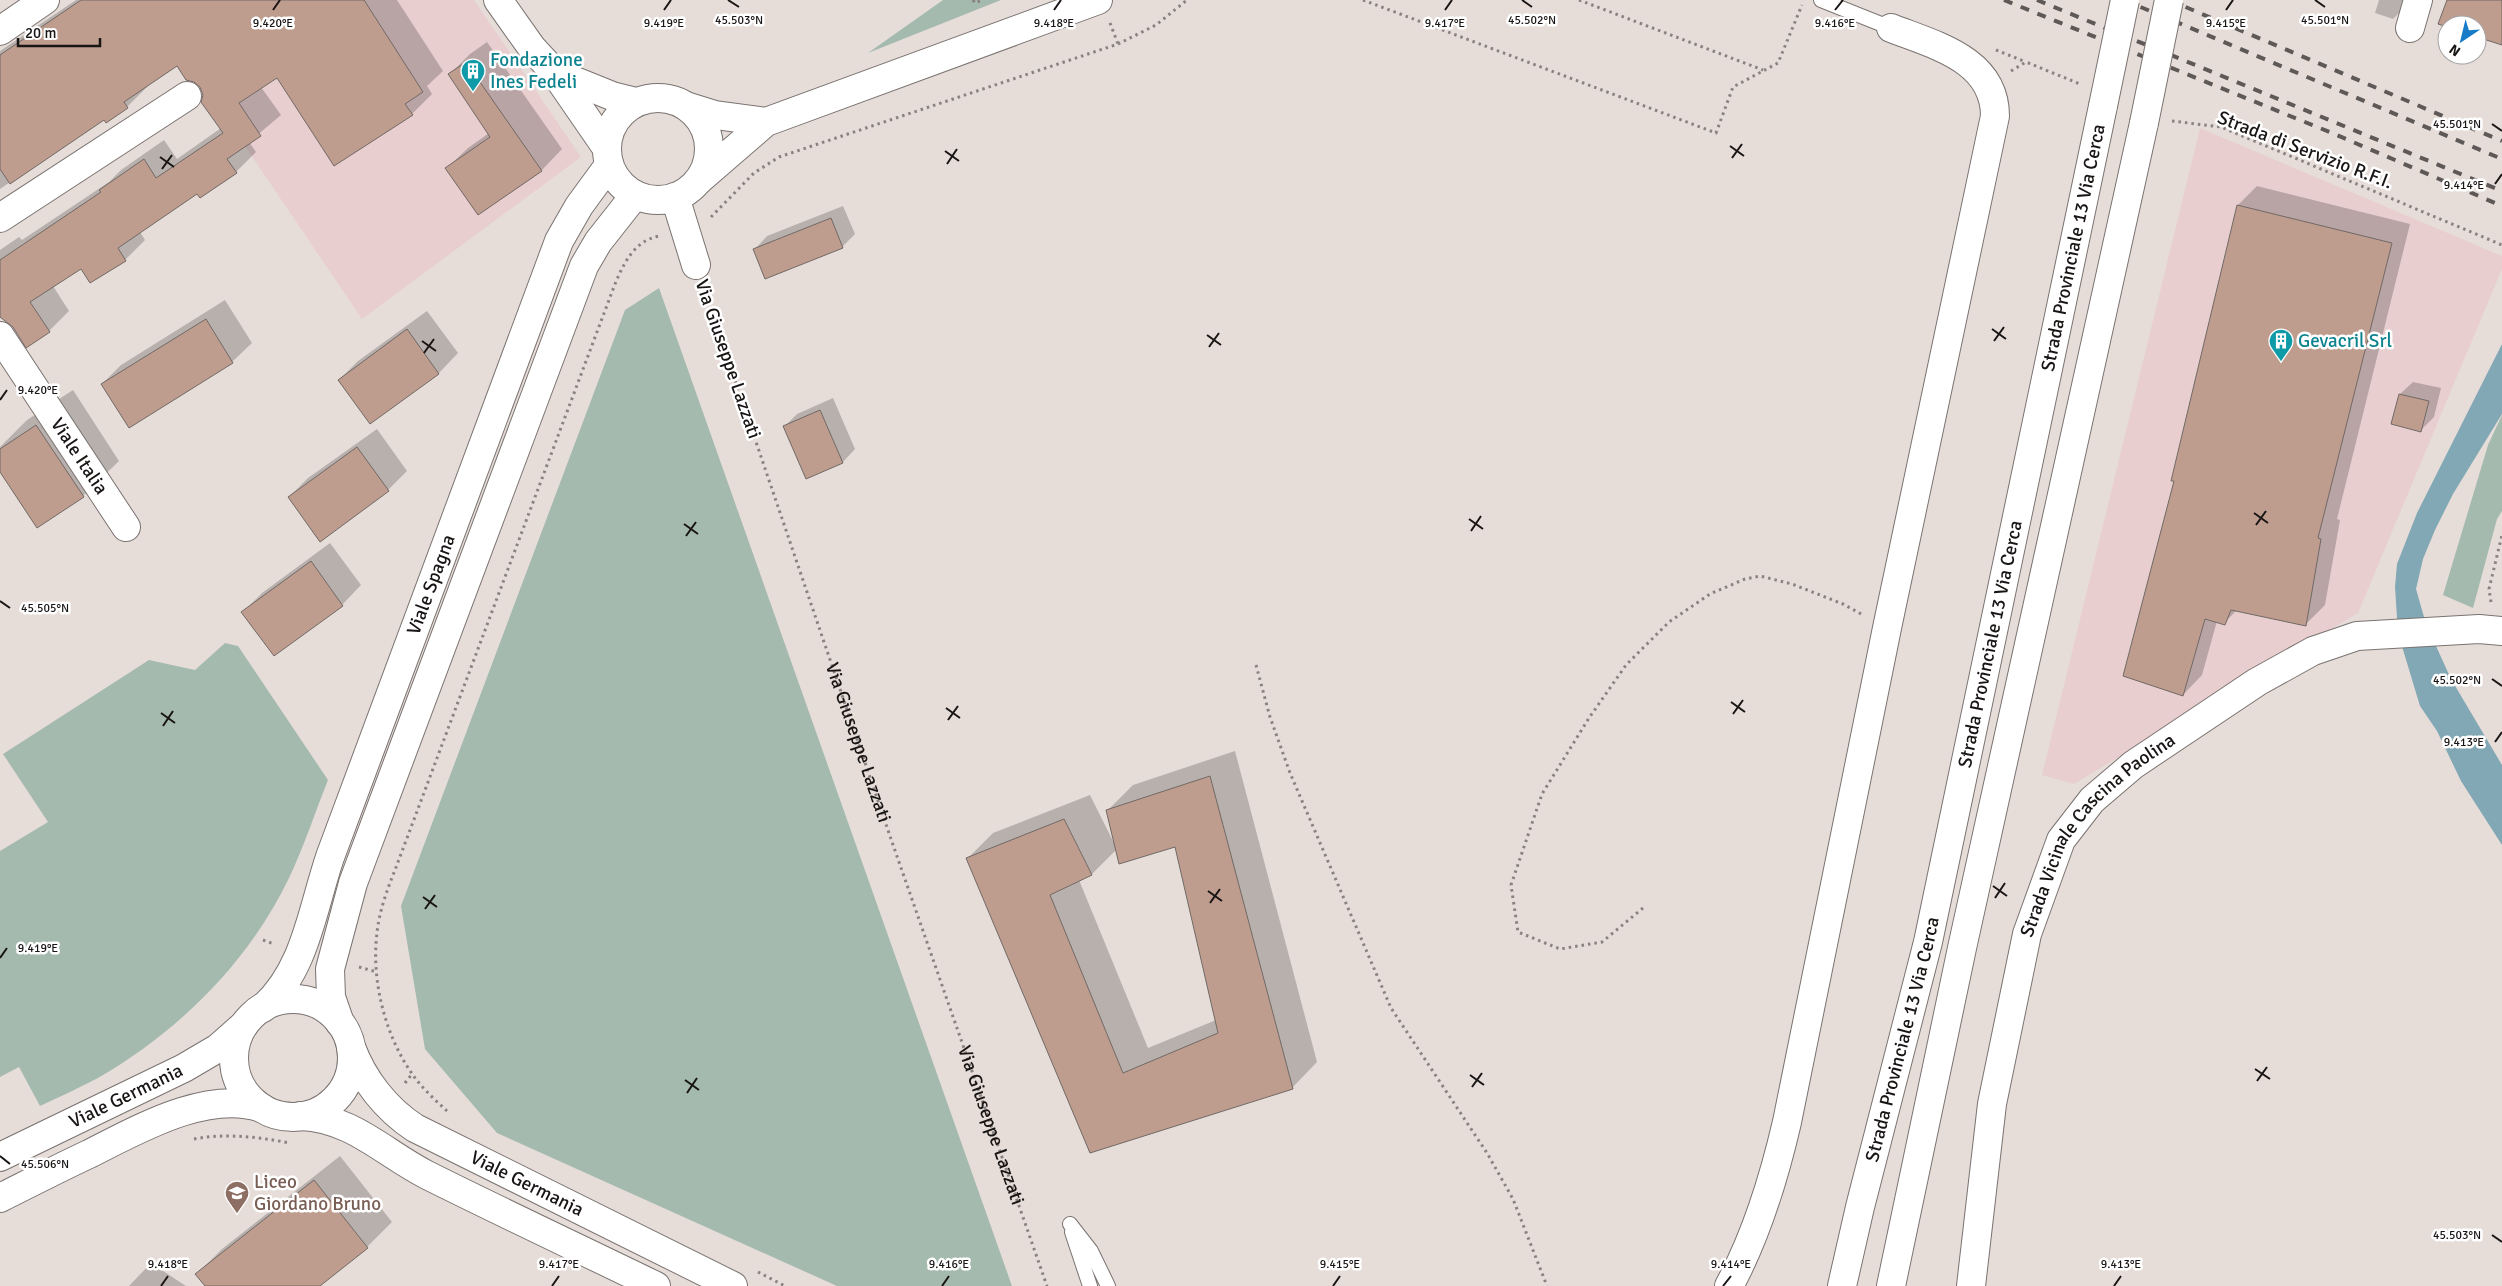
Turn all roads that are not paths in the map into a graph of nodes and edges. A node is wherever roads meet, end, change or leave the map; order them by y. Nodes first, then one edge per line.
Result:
1 (45, 0) edge
2 (498, 0) edge
3 (1098, 0) edge
4 (1821, 0) edge
5 (2125, 0) edge
6 (2169, 0) edge
7 (2418, 0) edge
8 (1891, 28) joint
9 (2410, 28) dead end
10 (0, 31) edge
11 (555, 73) junction
12 (187, 96) dead end
13 (636, 102) junction
14 (686, 106) junction
15 (766, 122) junction
16 (608, 156) junction
17 (699, 180) junction
18 (635, 194) junction
19 (675, 197) junction
20 (0, 218) edge
21 (696, 265) road end
22 (0, 336) edge
23 (126, 527) dead end
24 (2498, 630) edge
25 (254, 1016) junction
26 (346, 1035) junction
27 (262, 1108) junction
28 (301, 1116) junction
29 (0, 1157) edge
30 (0, 1198) edge
31 (656, 1286) edge
32 (733, 1286) edge
33 (1090, 1286) edge
34 (1108, 1286) edge
35 (1730, 1286) edge
36 (1842, 1286) edge
37 (1891, 1286) edge
38 (1971, 1286) edge

1 - 10 street
2 - 11 street
3 - 15 street
4 - 8 lane
5 - 36 street, Strada Provinciale 13 Via Cerca, bridge
6 - 37 street, Strada Provinciale 13 Via Cerca, bridge
7 - 9 street
8 - 35 street
11 - 13 street
11 - 16 street
12 - 20 street
13 - 14 street
13 - 16 street
14 - 15 street
14 - 17 street
15 - 17 street
16 - 18 street
16 - 25 street, Viale Spagna
17 - 19 street
18 - 19 street
18 - 26 street, Viale Spagna
19 - 21 street, Via Giuseppe Lazzati
22 - 23 street, Viale Italia
24 - 38 street, Strada Vicinale Cascina Paolina
25 - 26 street
25 - 27 street
25 - 29 street, Viale Germania
26 - 28 street
26 - 32 street, Viale Germania
27 - 28 street
27 - 30 street, Viale Germania
28 - 31 street, Viale Germania
33 - 34 lane

